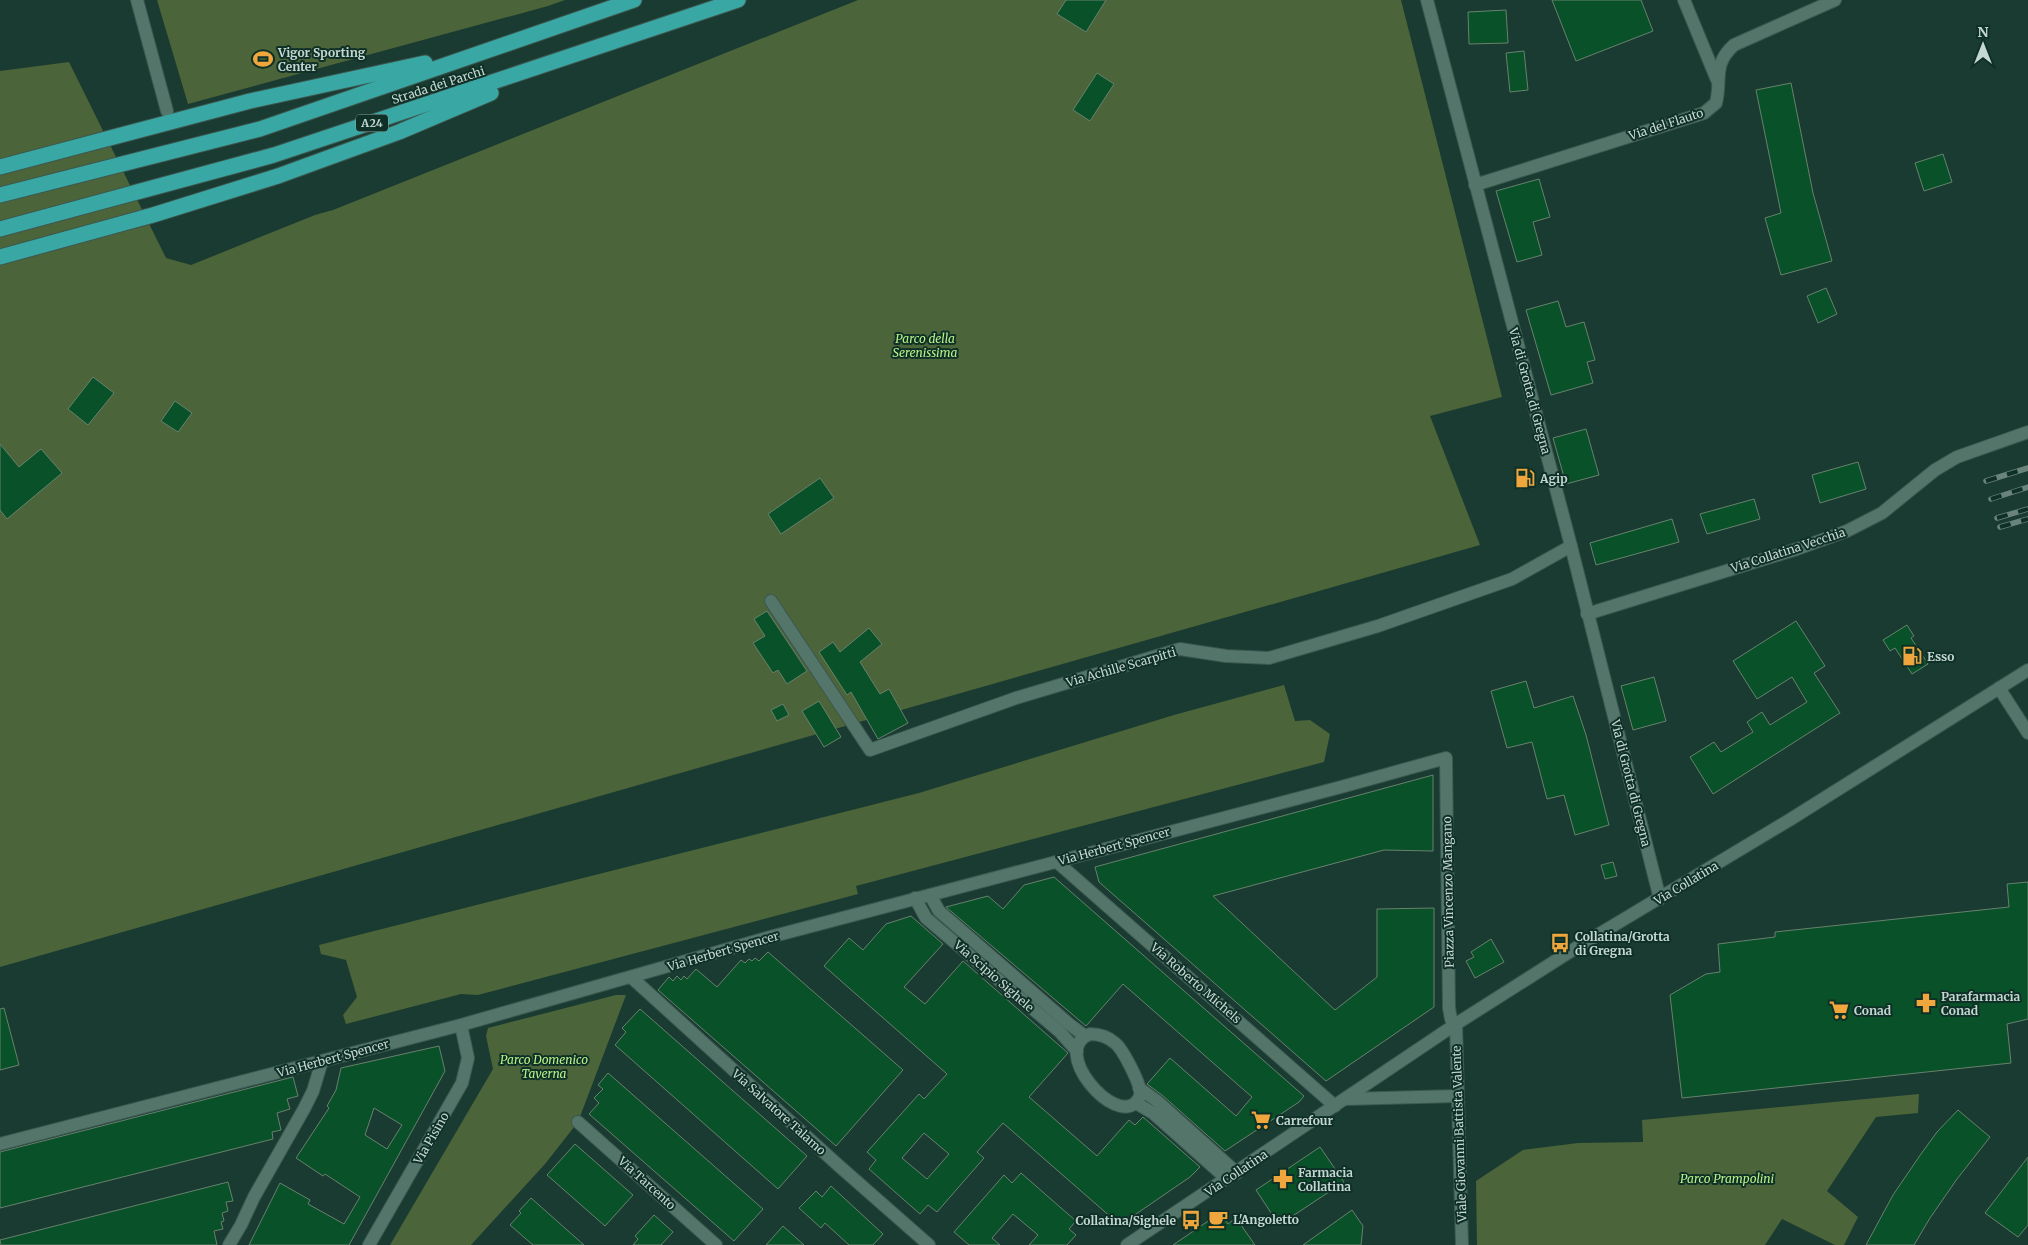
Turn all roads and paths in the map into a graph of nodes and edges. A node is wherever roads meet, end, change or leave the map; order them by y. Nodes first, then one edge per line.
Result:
1 (137, 0) edge
2 (634, 0) edge
3 (738, 0) edge
4 (1427, 0) edge
5 (1684, 0) edge
6 (1835, 0) edge
7 (504, 45) junction
8 (580, 54) junction
9 (1718, 83) junction
10 (167, 111) dead end
11 (0, 167) edge
12 (1475, 184) junction
13 (0, 195) edge
14 (0, 229) edge
15 (0, 257) edge
16 (2028, 432) edge
17 (1571, 546) junction
18 (771, 601) dead end
19 (1587, 614) junction
20 (2028, 670) edge
21 (1999, 688) junction
22 (2028, 733) edge
23 (1446, 758) joint
24 (1057, 862) junction
25 (930, 895) junction
26 (915, 898) junction
27 (1660, 899) junction
28 (631, 977) junction
29 (1456, 1024) junction
30 (462, 1025) junction
31 (1085, 1036) junction
32 (1077, 1052) junction
33 (322, 1061) junction
34 (1139, 1088) junction
35 (1457, 1096) junction
36 (1340, 1102) junction
37 (1136, 1103) junction
38 (578, 1122) dead end
39 (0, 1144) edge
40 (1232, 1176) junction
41 (229, 1245) edge
42 (369, 1245) edge
43 (716, 1245) edge
44 (929, 1245) edge
45 (1127, 1245) edge
46 (1462, 1245) edge

1 - 10 street
2 - 7 highway, Strada dei Parchi / A24
3 - 8 highway, Strada dei Parchi / A24
4 - 12 street, Via di Grotta di Gregna
5 - 9 street
6 - 9 street, Via del Flauto
7 - 11 highway
7 - 13 highway, Strada dei Parchi / A24
8 - 14 highway, Strada dei Parchi / A24
8 - 15 highway
9 - 12 street, Via del Flauto
12 - 17 street, Via di Grotta di Gregna
16 - 19 street, Via Collatina Vecchia
17 - 18 street, Via Achille Scarpitti
17 - 19 street, Via di Grotta di Gregna
19 - 27 street, Via di Grotta di Gregna
20 - 21 street, Via Collatina
21 - 22 street
21 - 27 street, Via Collatina
23 - 24 street, Via Herbert Spencer
23 - 29 street, Piazza Vincenzo Mangano
24 - 25 street, Via Herbert Spencer
24 - 36 street, Via Roberto Michels
25 - 26 street, Via Herbert Spencer
25 - 31 street, Via Scipio Sighele
26 - 28 street, Via Herbert Spencer
26 - 32 street, Via Scipio Sighele
27 - 29 street, Via Collatina
28 - 30 street, Via Herbert Spencer
28 - 44 street, Via Salvatore Talamo
29 - 35 street, Viale Giovanni Battista Valente
29 - 36 street, Via Collatina
30 - 33 street, Via Herbert Spencer
30 - 42 street, Via Pisino
31 - 32 street
31 - 34 street
32 - 37 street, Via Scipio Sighele
33 - 39 street, Via Herbert Spencer
33 - 41 street
34 - 37 street
34 - 40 street
35 - 36 street
35 - 46 street, Viale Giovanni Battista Valente
36 - 40 street, Via Collatina
37 - 40 street
38 - 43 street, Via Tarcento
40 - 45 street, Via Collatina

